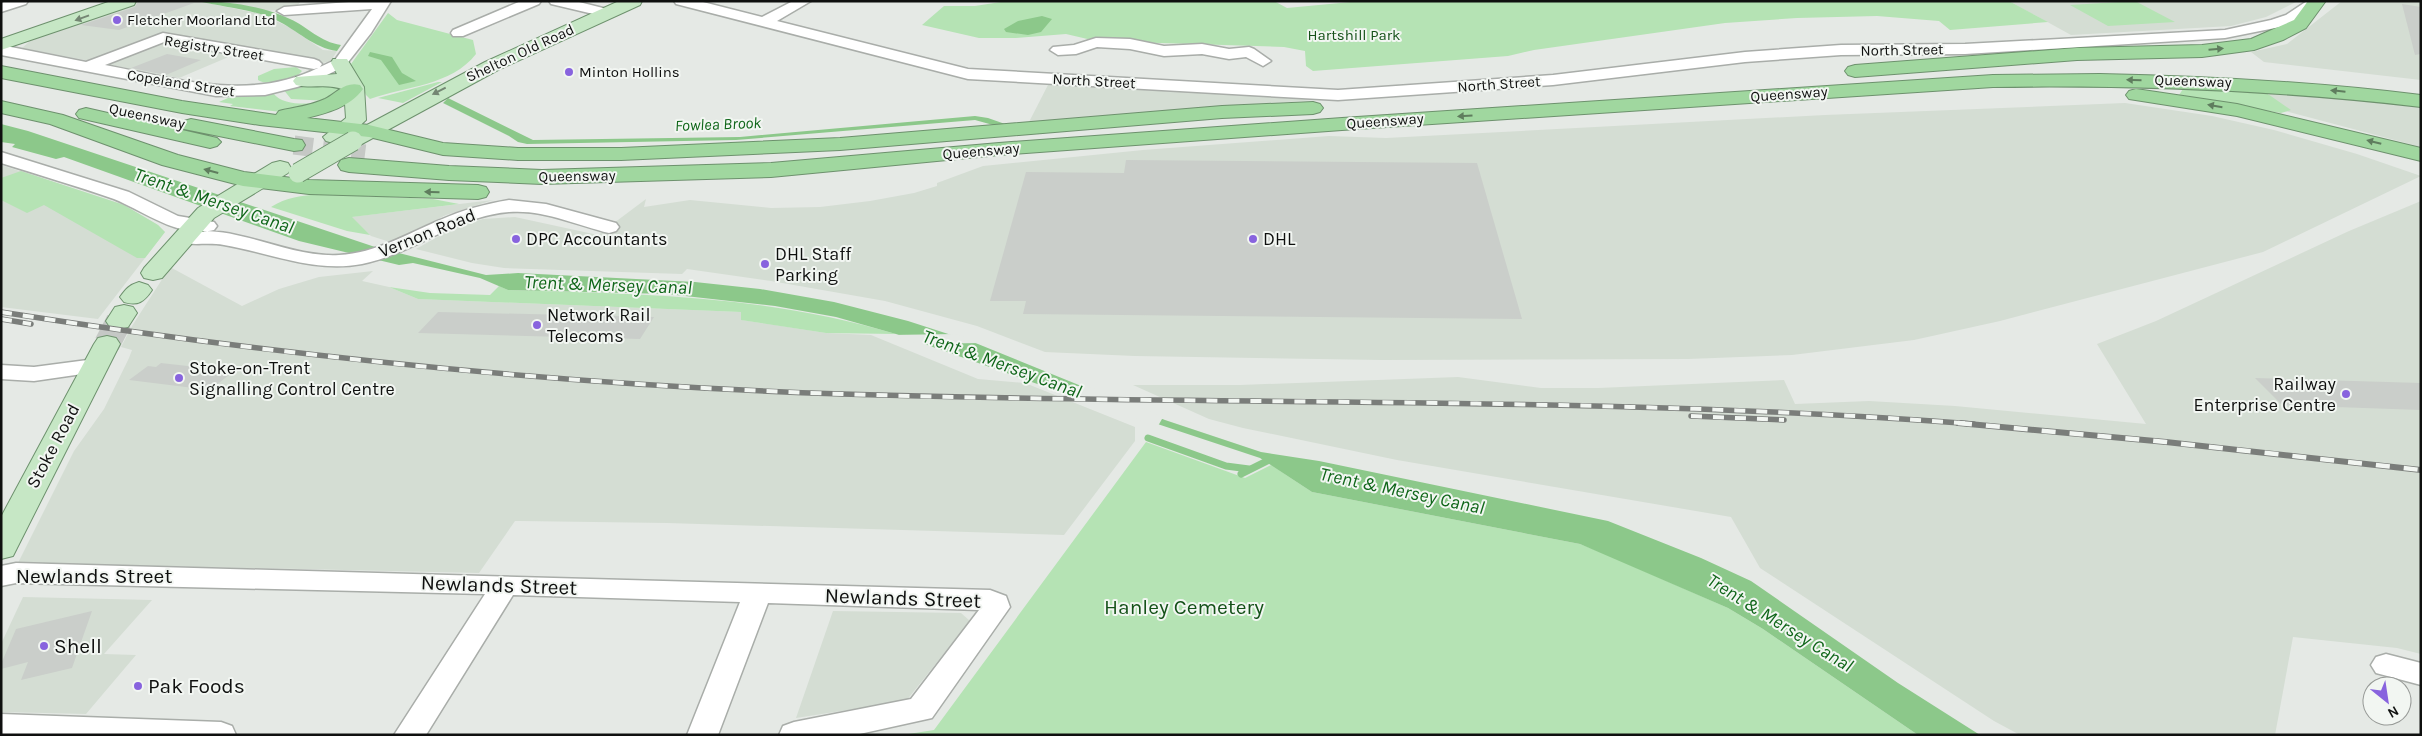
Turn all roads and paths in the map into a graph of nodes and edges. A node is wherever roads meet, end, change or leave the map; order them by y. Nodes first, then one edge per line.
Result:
1 (21, 1) edge
2 (128, 1) edge
3 (534, 1) edge
4 (556, 1) edge
5 (634, 1) edge
6 (681, 1) edge
7 (804, 1) edge
8 (383, 2) edge
9 (2316, 2) edge
10 (1, 8) edge
11 (284, 11) dead end
12 (606, 13) junction
13 (764, 22) junction
14 (458, 33) dead end
15 (9, 47) edge
16 (1058, 50) dead end
17 (1164, 50) junction
18 (346, 57) junction
19 (287, 60) junction
20 (1263, 61) dead end
21 (314, 64) dead end
22 (86, 67) junction
23 (267, 68) dead end
24 (1, 72) edge
25 (1836, 73) junction
26 (303, 81) junction
27 (1, 84) edge
28 (1152, 84) junction
29 (353, 88) junction
30 (2421, 88) edge
31 (1, 95) edge
32 (2421, 101) edge
33 (182, 107) junction
34 (1, 108) edge
35 (1504, 113) junction
36 (1342, 124) junction
37 (353, 138) junction
38 (2421, 154) edge
39 (1, 157) edge
40 (274, 174) junction
41 (203, 224) junction
42 (609, 227) dead end
43 (124, 315) junction
44 (1, 372) edge
45 (5, 533) edge
46 (1, 576) edge
47 (505, 585) junction
48 (758, 593) junction
49 (2386, 665) dead end
50 (2421, 674) edge
51 (1, 726) edge
52 (220, 735) edge
53 (409, 735) edge
54 (702, 735) edge
55 (794, 735) edge

1 - 10 street
2 -> 15 main road
3 - 14 street
4 - 12 street
5 - 12 main road, Shelton Old Road
6 - 13 street, North Street
7 - 13 street
8 - 11 street
8 - 18 street
25 -> 9 highway
9 - 28 street, North Street
12 -> 37 main road, Shelton Old Road
13 - 28 street, North Street
15 - 22 street, Copeland Street
16 - 17 street
17 - 20 street
17 - 28 street
18 - 26 street, Copeland Street
18 - 29 main road
19 - 21 street, Registry Street
19 - 22 street, Registry Street
19 - 23 street, Registry Street
22 - 26 street, Copeland Street
24 - 33 highway
25 - 30 highway, Queensway
25 - 37 highway, Queensway
26 - 29 main road
27 - 40 highway, Queensway
29 - 33 highway
29 - 37 main road
31 - 40 highway, Queensway
32 -> 35 highway, Queensway
33 - 37 highway
40 -> 34 highway
35 -> 36 highway, Queensway
38 -> 35 highway
36 - 37 highway, Queensway
36 -> 40 highway
37 - 40 main road, Shelton Old Road, bridge
39 - 41 street, Vernon Road
40 - 41 main road, Shelton Old Road
41 - 42 street, Vernon Road
41 - 43 main road, Stoke Road
43 - 44 street
43 - 45 main road, Stoke Road
46 - 47 street, Newlands Street
47 - 48 street, Newlands Street
47 - 53 street
48 - 54 street
48 - 55 street, Newlands Street
49 - 50 street
51 - 52 street

